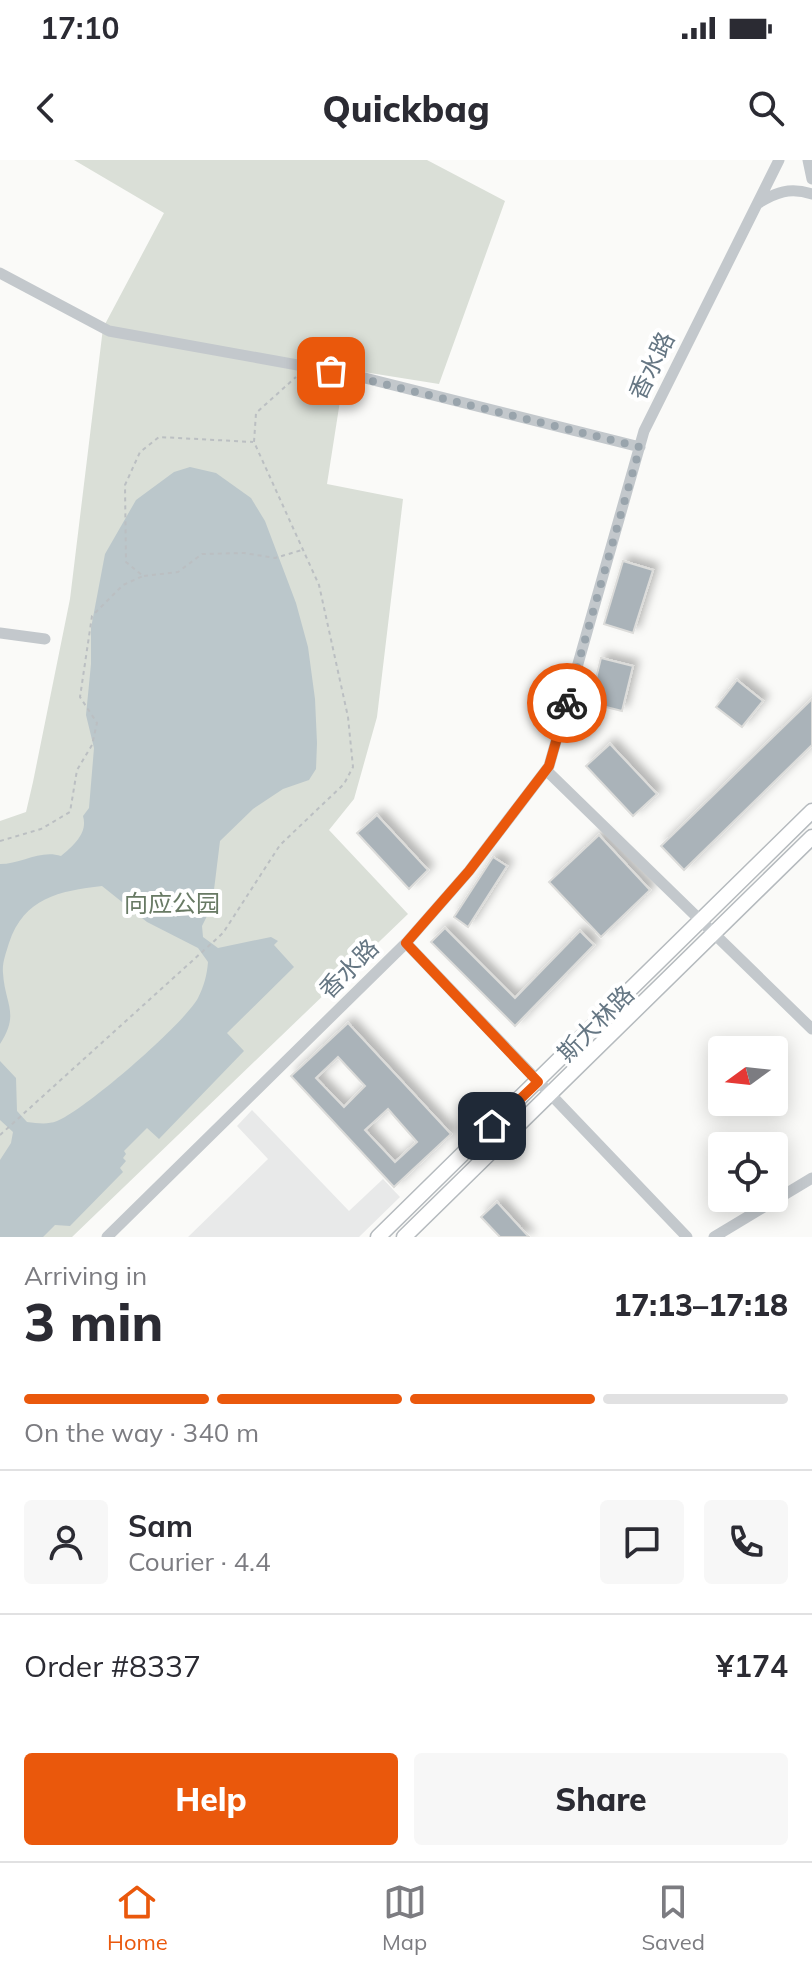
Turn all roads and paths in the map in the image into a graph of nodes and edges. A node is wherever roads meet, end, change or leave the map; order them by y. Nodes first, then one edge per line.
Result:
1 (779, 160) edge
2 (808, 160) edge
3 (812, 179) edge
4 (812, 194) edge
5 (757, 204) junction
6 (0, 273) edge
7 (309, 368) junction
8 (254, 442) junction
9 (640, 447) junction
10 (304, 549) junction
11 (143, 576) junction
12 (0, 633) edge
13 (45, 639) dead end
14 (546, 770) junction
15 (812, 811) edge
16 (812, 837) edge
17 (0, 841) edge
18 (701, 920) junction
19 (714, 933) junction
20 (406, 943) junction
21 (812, 1029) edge
22 (538, 1082) junction
23 (550, 1094) junction
24 (0, 1135) edge
25 (812, 1178) edge
26 (107, 1237) edge
27 (378, 1237) edge
28 (404, 1237) edge
29 (687, 1237) edge
30 (714, 1237) edge

1 - 5 street, 香水路
2 - 3 street
4 - 5 street
5 - 9 street, 香水路
6 - 7 street
7 - 8 path
7 - 9 street
8 - 10 path
8 - 11 path
9 - 14 street, 香水路
10 - 11 path
10 - 24 path
11 - 17 path
12 - 13 street
14 - 18 street
14 - 20 street, 香水路
15 - 18 main road, 斯大林路
16 - 19 main road, 斯大林路
18 - 19 street
18 - 22 main road, 斯大林路
19 - 21 street
19 - 23 main road, 斯大林路
20 - 22 street
20 - 26 street, 香水路
22 - 23 street
22 - 27 main road, 斯大林路
23 - 28 main road, 斯大林路
23 - 29 street
25 - 30 street

